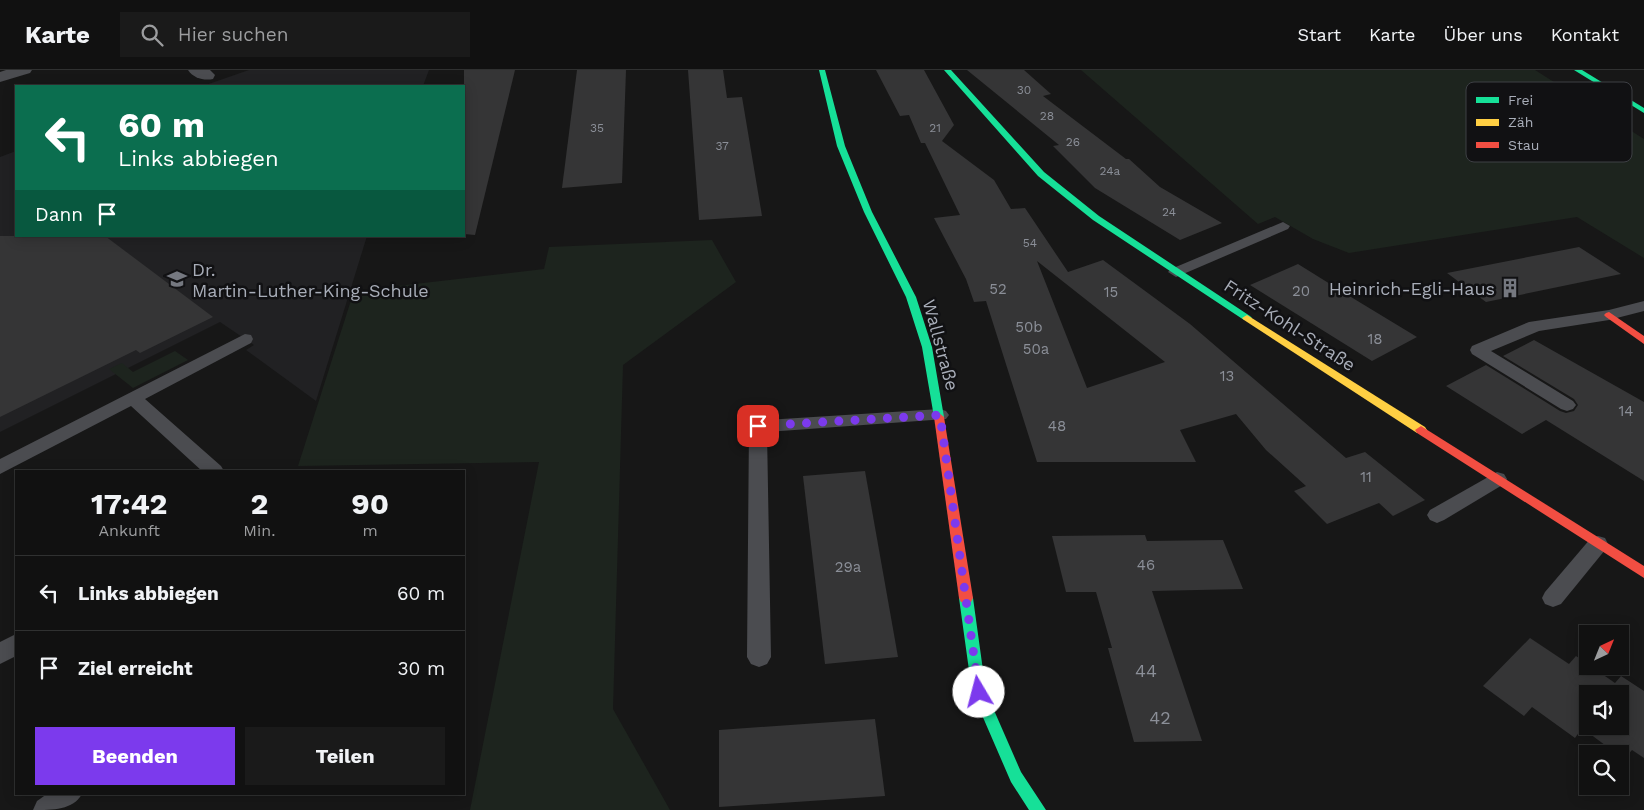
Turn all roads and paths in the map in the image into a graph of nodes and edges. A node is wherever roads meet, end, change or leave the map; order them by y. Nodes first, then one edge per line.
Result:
1 (24, 70) edge
2 (822, 70) edge
3 (947, 70) edge
4 (1577, 70) edge
5 (0, 77) edge
6 (1597, 82) edge
7 (1632, 104) edge
8 (1644, 111) edge
9 (1283, 226) dead end
10 (1176, 272) junction
11 (1644, 306) edge
12 (1609, 315) junction
13 (245, 339) dead end
14 (1644, 342) edge
15 (133, 398) junction
16 (1567, 405) dead end
17 (940, 415) junction
18 (0, 467) edge
19 (213, 470) edge
20 (1497, 479) junction
21 (1437, 515) dead end
22 (1598, 544) junction
23 (1644, 573) edge
24 (1553, 598) dead end
25 (15, 645) edge
26 (0, 654) edge
27 (759, 657) dead end
28 (67, 795) edge
29 (46, 810) edge
30 (1038, 810) edge

1 - 5 street
2 - 17 street, Wallstraße
3 - 10 street, Fritz-Kohl-Straße
4 - 6 street
7 - 8 street
9 - 10 lane
10 - 20 street, Fritz-Kohl-Straße
11 - 12 lane
12 - 14 street
12 - 16 lane
13 - 15 lane
15 - 18 lane
15 - 19 lane
17 - 27 lane
17 - 30 street, Wallstraße
20 - 21 lane
20 - 22 street, Fritz-Kohl-Straße
22 - 23 street, Fritz-Kohl-Straße
22 - 24 lane
25 - 26 lane
28 - 29 lane

